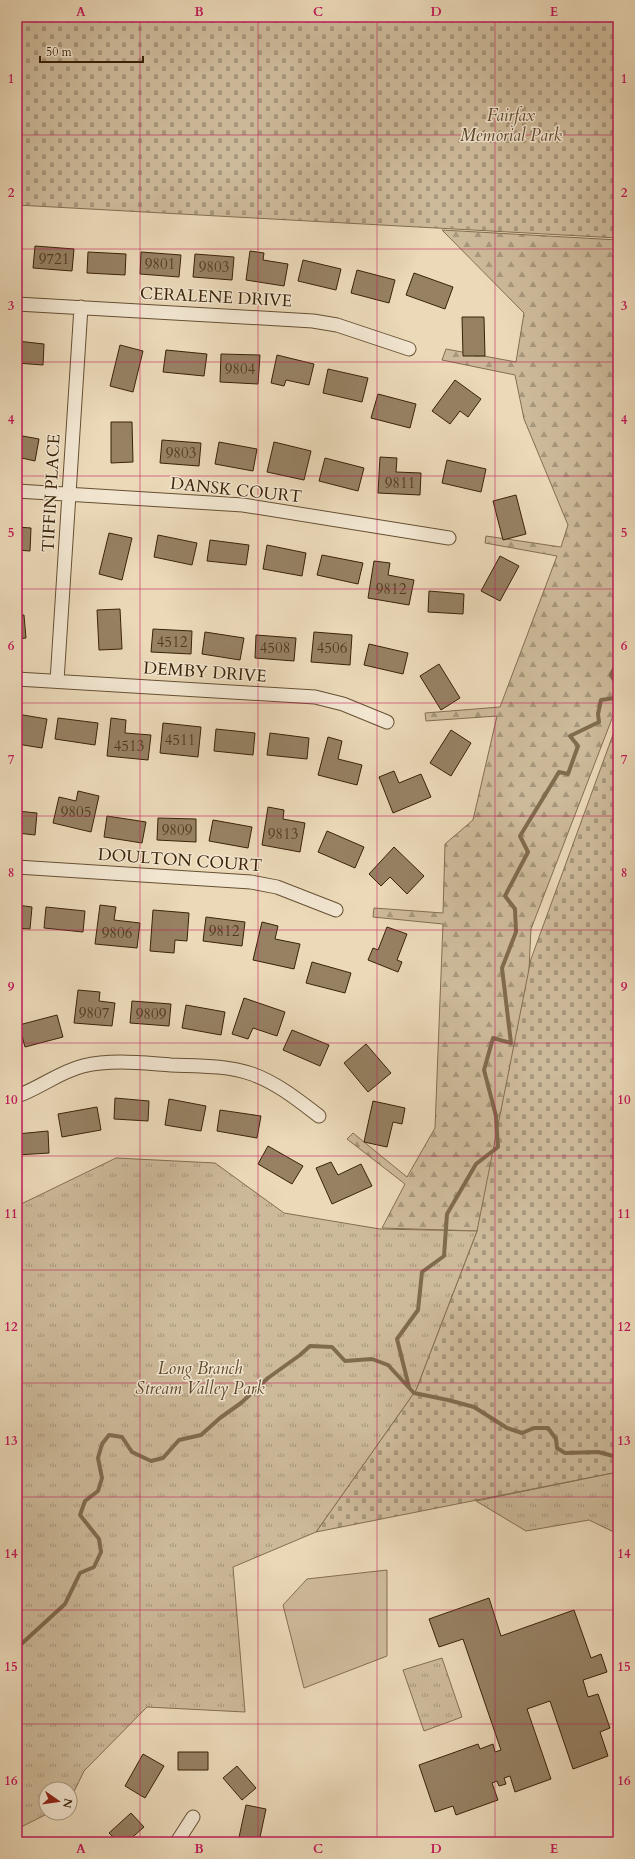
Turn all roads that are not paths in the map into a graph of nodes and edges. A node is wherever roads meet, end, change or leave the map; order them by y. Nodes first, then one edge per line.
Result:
1 (17, 304) edge
2 (81, 307) junction
3 (409, 349) dead end
4 (17, 491) edge
5 (69, 494) junction
6 (449, 538) dead end
7 (17, 679) edge
8 (58, 681) junction
9 (388, 722) dead end
10 (17, 867) edge
11 (336, 910) dead end
12 (17, 1096) edge
13 (319, 1116) dead end
14 (193, 1817) dead end
15 (177, 1842) edge

1 - 2 street, CERALENE DRIVE
2 - 3 street, CERALENE DRIVE
2 - 5 street, TIFFIN PLACE
4 - 5 street, DANSK COURT
5 - 6 street, DANSK COURT
5 - 8 street, TIFFIN PLACE
7 - 8 street, DEMBY DRIVE
8 - 9 street, DEMBY DRIVE
10 - 11 street, DOULTON COURT
12 - 13 street
14 - 15 street

